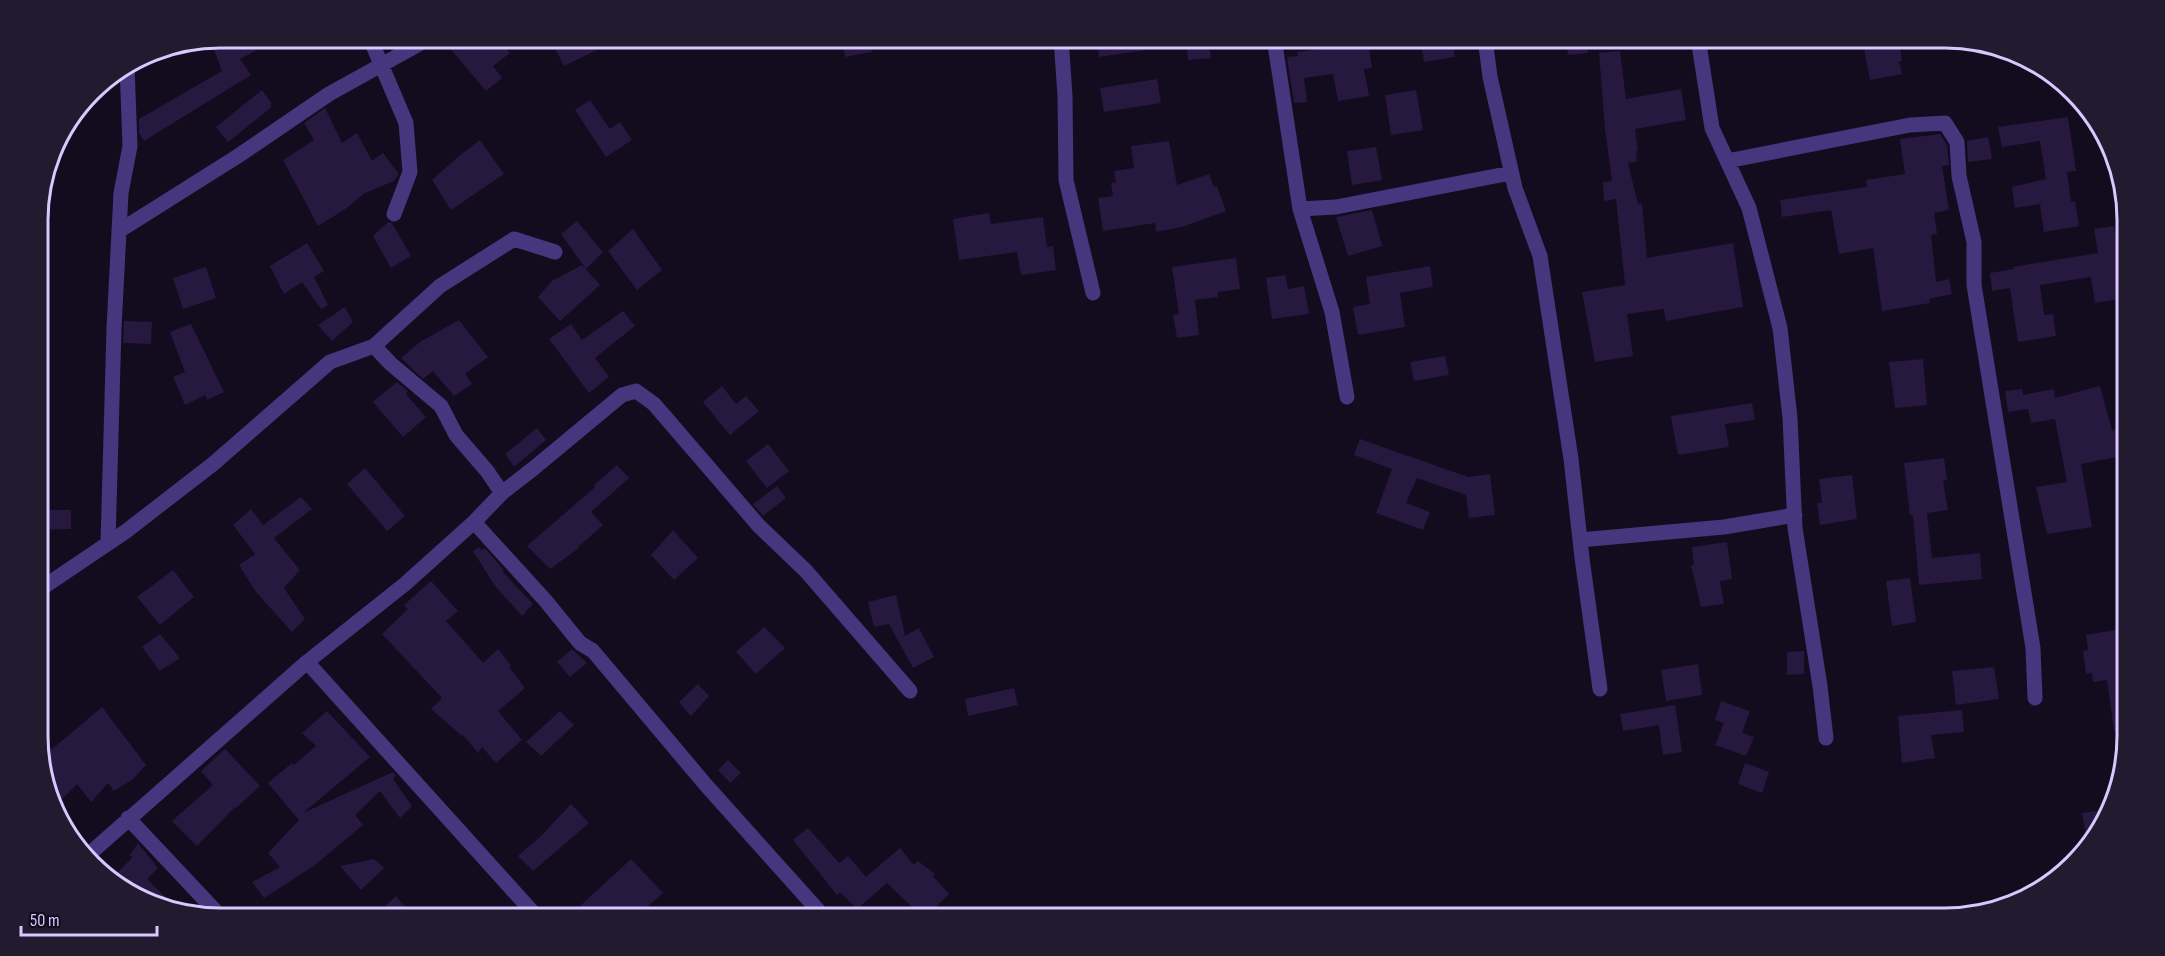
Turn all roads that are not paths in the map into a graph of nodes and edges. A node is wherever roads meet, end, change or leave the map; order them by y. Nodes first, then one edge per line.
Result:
1 (374, 48) edge
2 (412, 48) edge
3 (1062, 48) edge
4 (1276, 48) edge
5 (1486, 48) edge
6 (1700, 48) edge
7 (381, 65) junction
8 (127, 76) edge
9 (1727, 161) junction
10 (1511, 173) junction
11 (1300, 209) junction
12 (394, 214) dead end
13 (119, 231) junction
14 (555, 252) dead end
15 (1093, 293) dead end
16 (374, 346) junction
17 (1347, 397) dead end
18 (502, 493) junction
19 (1795, 515) junction
20 (474, 522) junction
21 (1580, 540) junction
22 (108, 543) junction
23 (48, 584) edge
24 (307, 663) junction
25 (1600, 689) dead end
26 (910, 691) dead end
27 (2035, 698) dead end
28 (1826, 738) dead end
29 (128, 818) junction
30 (92, 851) edge
31 (213, 908) edge
32 (529, 908) edge
33 (816, 908) edge

1 - 7 street
2 - 7 street
3 - 15 street
4 - 11 street
5 - 10 street
6 - 9 street
7 - 12 street
7 - 13 street
8 - 13 street
9 - 19 street
9 - 27 street
10 - 11 street
10 - 21 street
11 - 17 street
13 - 22 street
14 - 16 street
16 - 18 street
16 - 22 street
18 - 20 street
18 - 26 street
19 - 21 street
19 - 28 street
20 - 24 street
20 - 33 street
21 - 25 street
22 - 23 street
24 - 29 street
24 - 32 street
29 - 30 street
29 - 31 street

